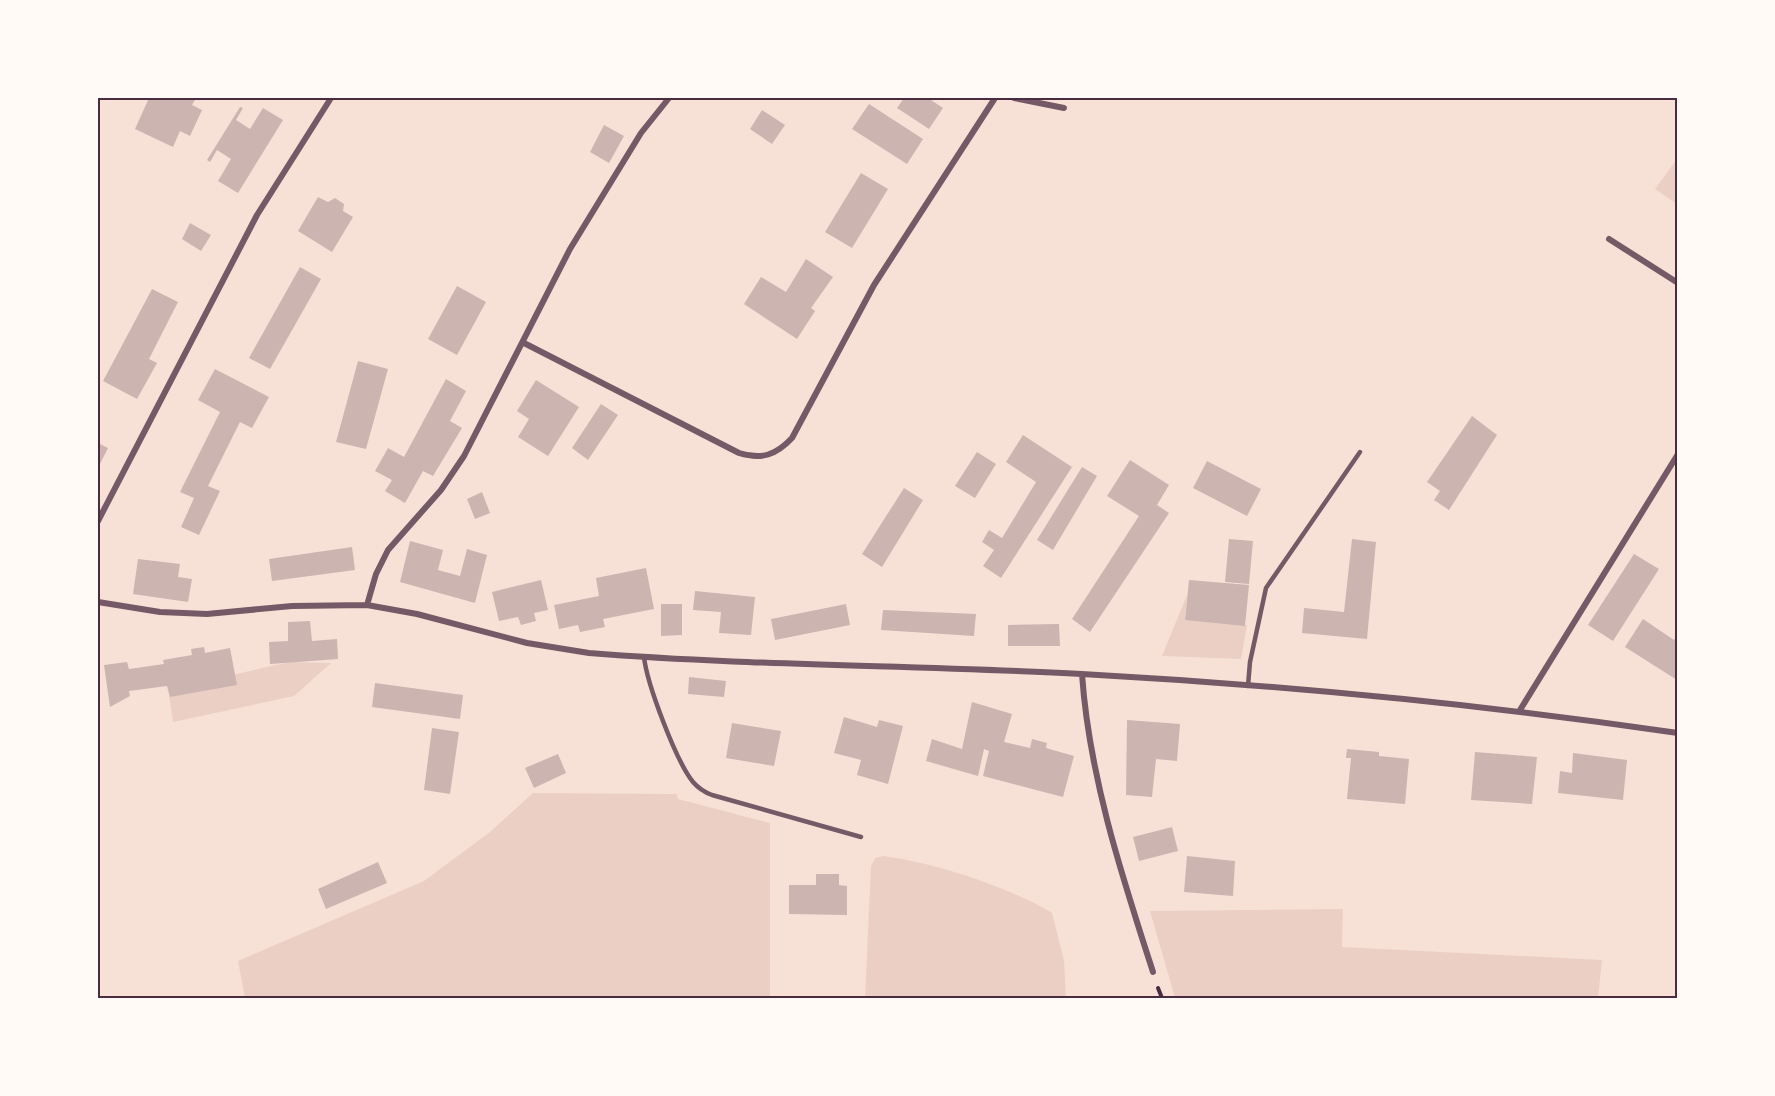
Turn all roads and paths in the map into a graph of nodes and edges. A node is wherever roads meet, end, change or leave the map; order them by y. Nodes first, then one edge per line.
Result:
1 (332, 98) edge
2 (669, 98) edge
3 (995, 98) edge
4 (1014, 98) edge
5 (1064, 108) dead end
6 (1609, 239) dead end
7 (1677, 283) edge
8 (524, 343) junction
9 (1360, 452) dead end
10 (1677, 454) edge
11 (98, 521) edge
12 (98, 602) edge
13 (367, 605) junction
14 (644, 657) junction
15 (1082, 674) junction
16 (1248, 686) junction
17 (1520, 710) junction
18 (1677, 733) edge
19 (861, 837) dead end
20 (1153, 972) dead end

1 - 11 street
2 - 8 street
3 - 8 street
4 - 5 street
6 - 7 street
8 - 13 street
9 - 16 lane
10 - 17 street
12 - 13 street
13 - 14 street
14 - 15 street
14 - 19 lane
15 - 16 street
15 - 20 street
16 - 17 street
17 - 18 street

